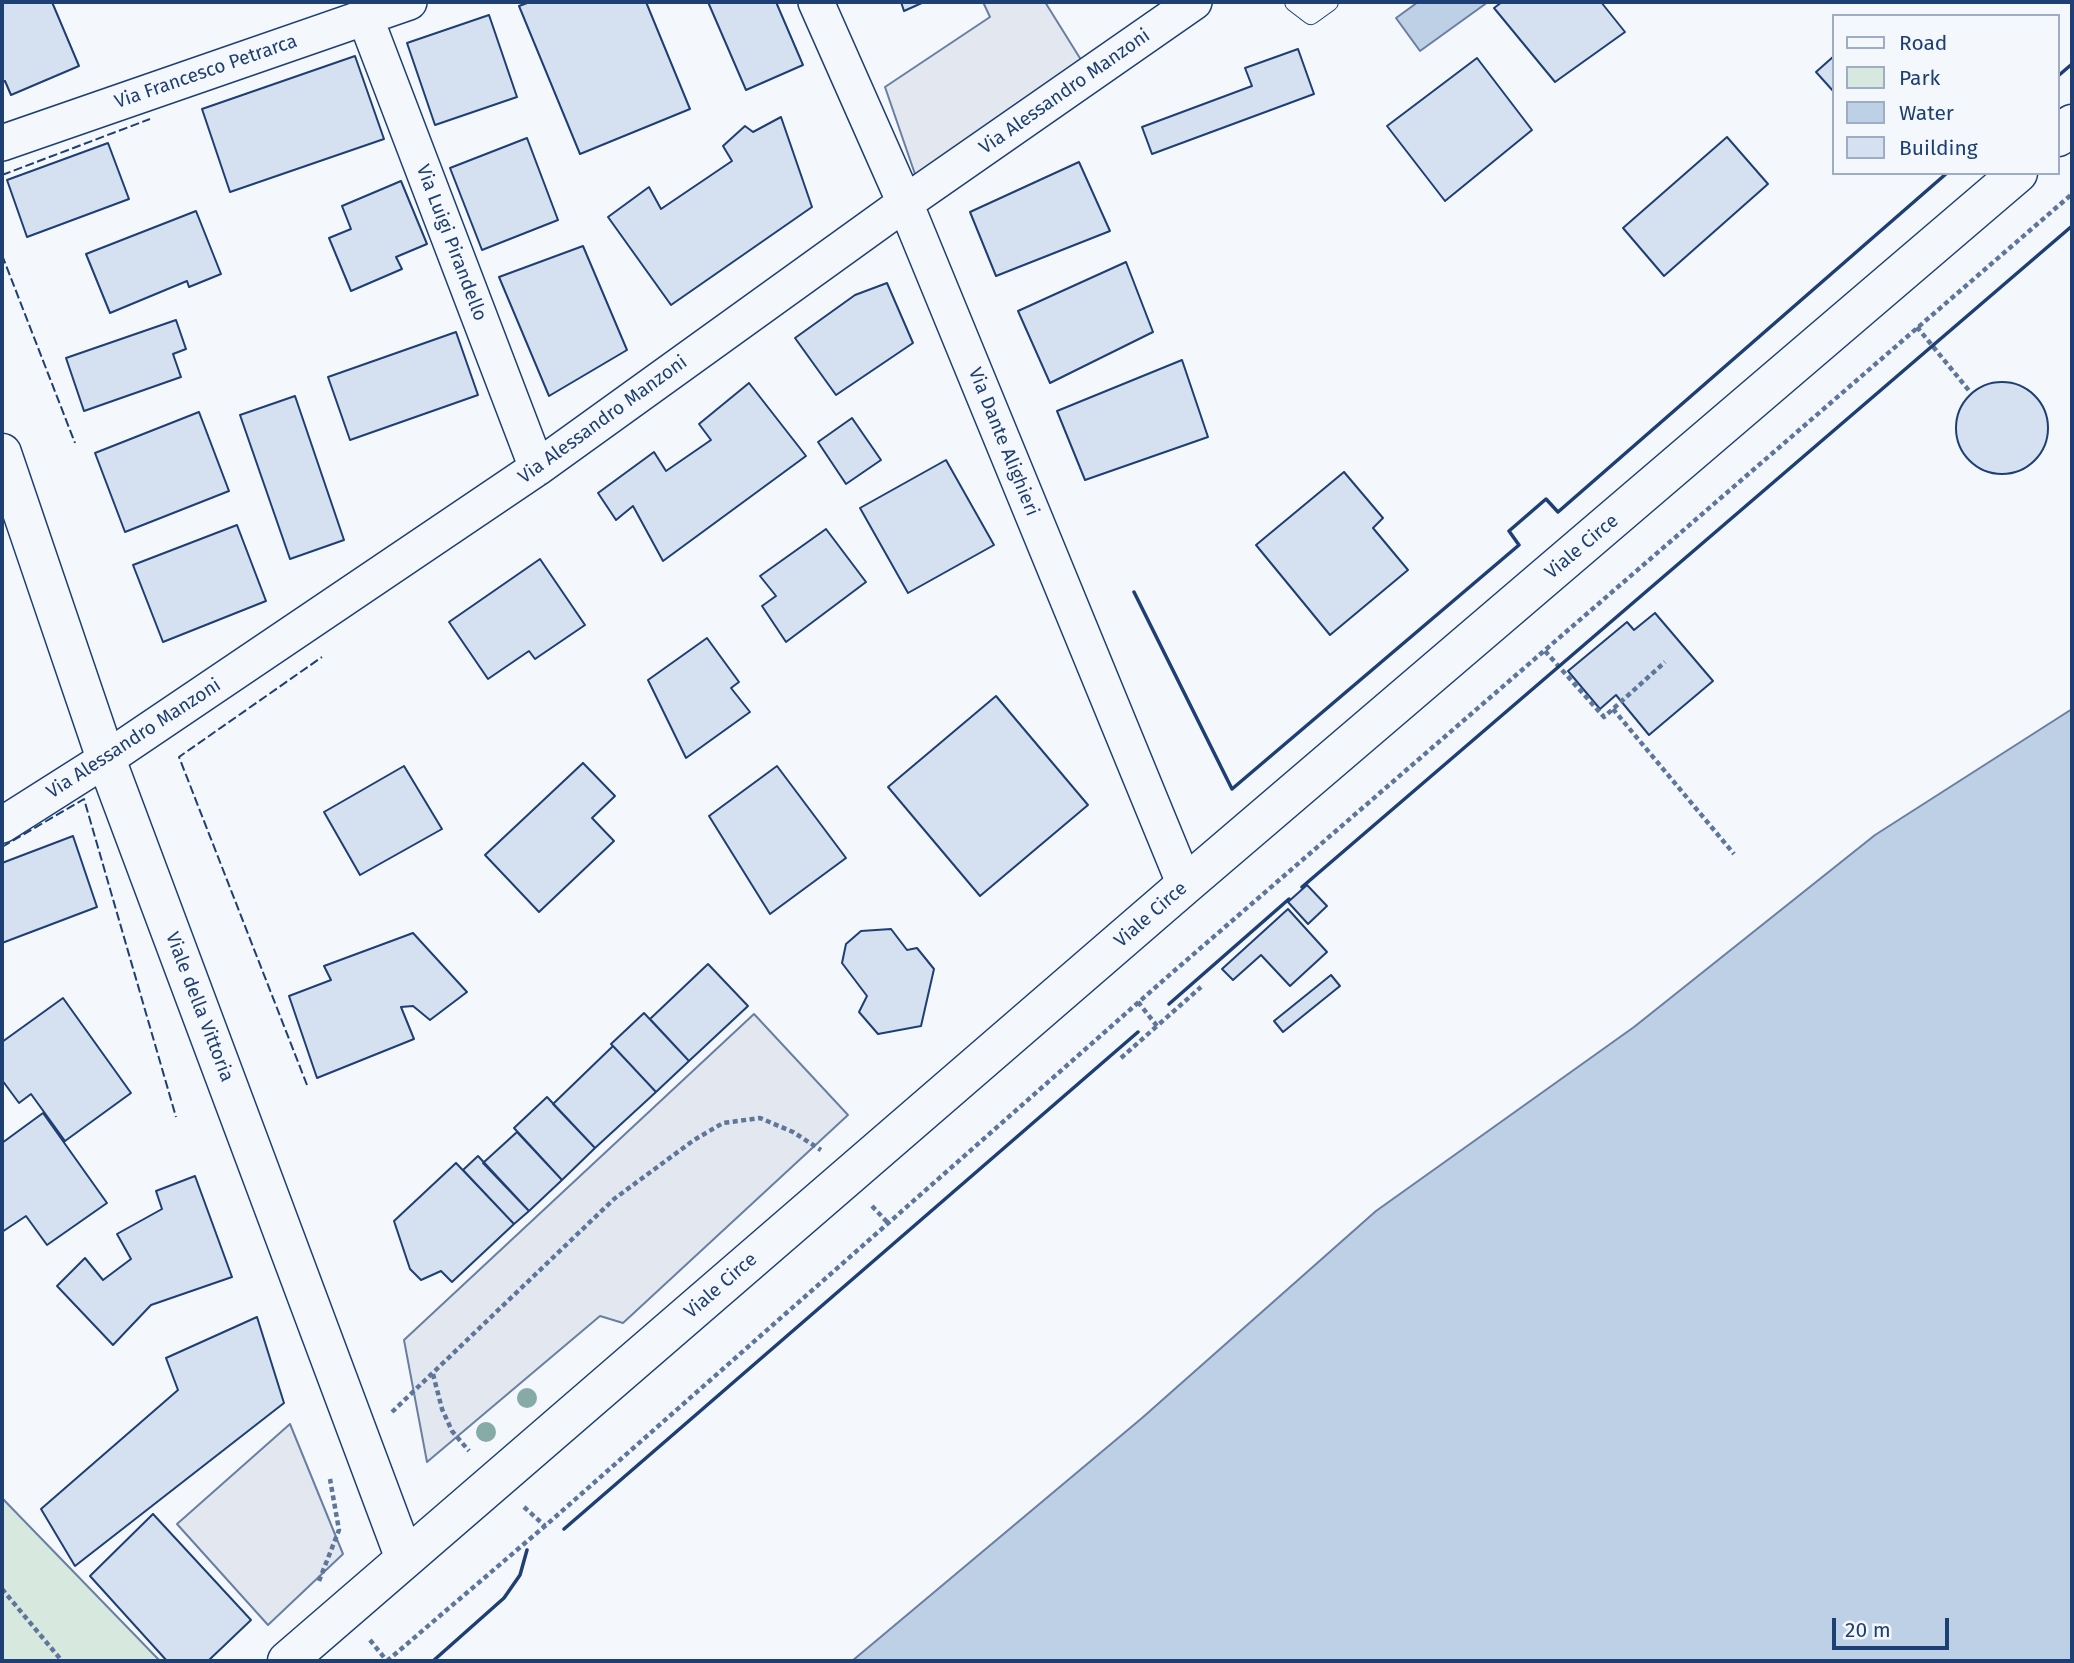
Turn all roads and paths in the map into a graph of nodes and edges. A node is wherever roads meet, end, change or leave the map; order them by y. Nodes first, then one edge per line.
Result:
1 (410, 2) edge
2 (816, 2) edge
3 (1194, 2) edge
4 (1294, 2) edge
5 (1329, 2) edge
6 (365, 17) junction
7 (2, 143) edge
8 (2016, 175) edge
9 (2072, 194) edge
10 (905, 203) junction
11 (1917, 327) junction
12 (1970, 393) dead end
13 (2, 453) edge
14 (537, 468) junction
15 (1545, 651) junction
16 (1665, 662) dead end
17 (1613, 709) junction
18 (106, 759) junction
19 (2, 825) edge
20 (1734, 854) dead end
21 (1185, 885) junction
22 (1201, 987) dead end
23 (1138, 1002) junction
24 (1157, 1026) junction
25 (1121, 1058) dead end
26 (846, 1178) junction
27 (361, 1439) junction
28 (405, 1559) junction
29 (2, 1589) edge
30 (344, 1611) junction
31 (62, 1661) edge
32 (287, 1661) edge
33 (387, 1661) edge

1 - 6 street, Via Francesco Petrarca
2 - 10 street, Via Dante Alighieri
3 - 10 street, Via Alessandro Manzoni
4 - 5 lane
6 - 7 street, Via Francesco Petrarca
6 - 14 street, Via Luigi Pirandello
8 - 21 street, Viale Circe
9 - 11 path
10 - 14 street, Via Alessandro Manzoni
10 - 21 street, Via Dante Alighieri
11 - 12 path
11 - 15 path
13 - 18 street, Viale della Vittoria
14 - 18 street, Via Alessandro Manzoni
15 - 17 path
15 - 23 path
16 - 17 path
17 - 20 path
18 - 19 street, Via Alessandro Manzoni
18 - 27 street, Viale della Vittoria
21 - 26 street, Viale Circe
22 - 24 path
23 - 24 path
23 - 33 path
24 - 25 path
26 - 27 path
26 - 28 street, Viale Circe
27 - 28 street, Viale della Vittoria
27 - 30 path
28 - 30 street, Viale Circe
29 - 31 path
30 - 32 street, Viale Circe
30 - 33 path

